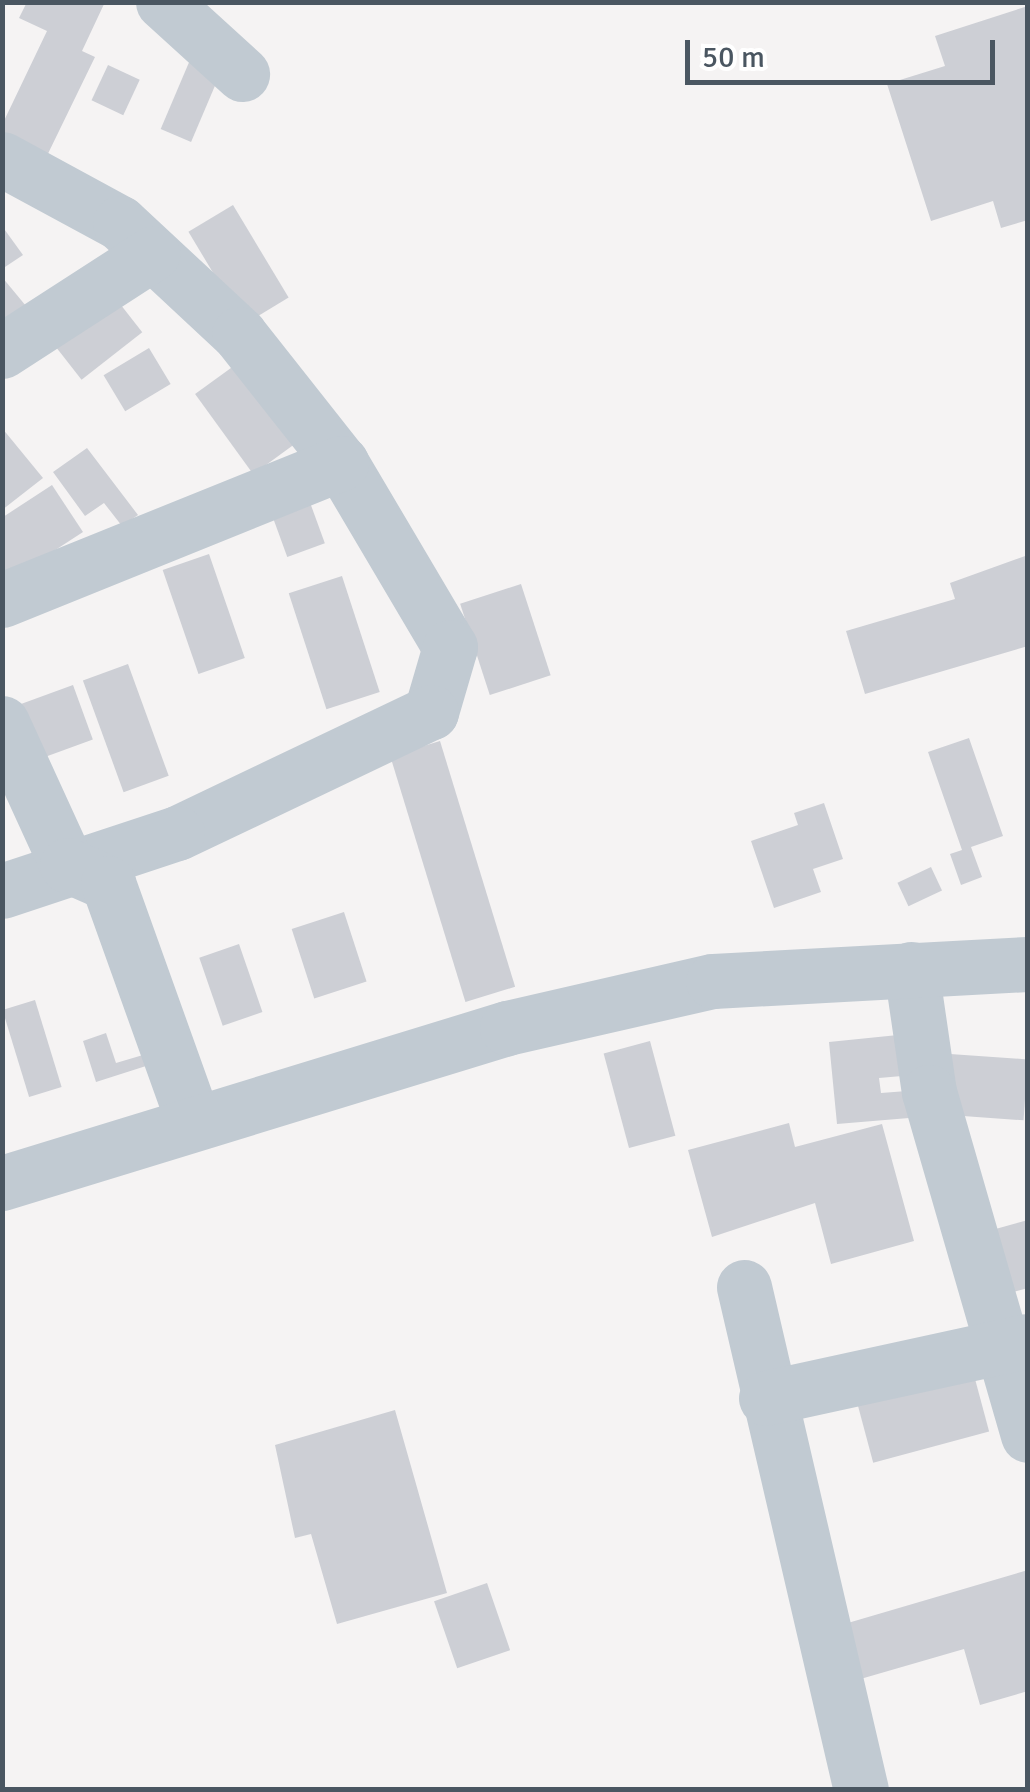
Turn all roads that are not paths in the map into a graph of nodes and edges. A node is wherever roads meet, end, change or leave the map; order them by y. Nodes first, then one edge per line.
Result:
1 (163, 2) edge
2 (242, 74) dead end
3 (2, 160) edge
4 (152, 254) junction
5 (2, 351) edge
6 (340, 462) junction
7 (2, 600) edge
8 (2, 723) edge
9 (67, 865) junction
10 (2, 891) edge
11 (1028, 964) edge
12 (911, 969) junction
13 (194, 1122) junction
14 (2, 1183) edge
15 (744, 1288) dead end
16 (1013, 1345) edge
17 (766, 1398) junction
18 (1028, 1435) edge
19 (860, 1790) edge

1 - 2 street
3 - 4 street
4 - 5 street
4 - 6 street
6 - 7 street
6 - 9 street
8 - 9 street
9 - 10 street
9 - 13 street
11 - 12 street
12 - 13 street
12 - 16 street
13 - 14 street
15 - 17 street
16 - 17 street
16 - 18 street
17 - 19 street

